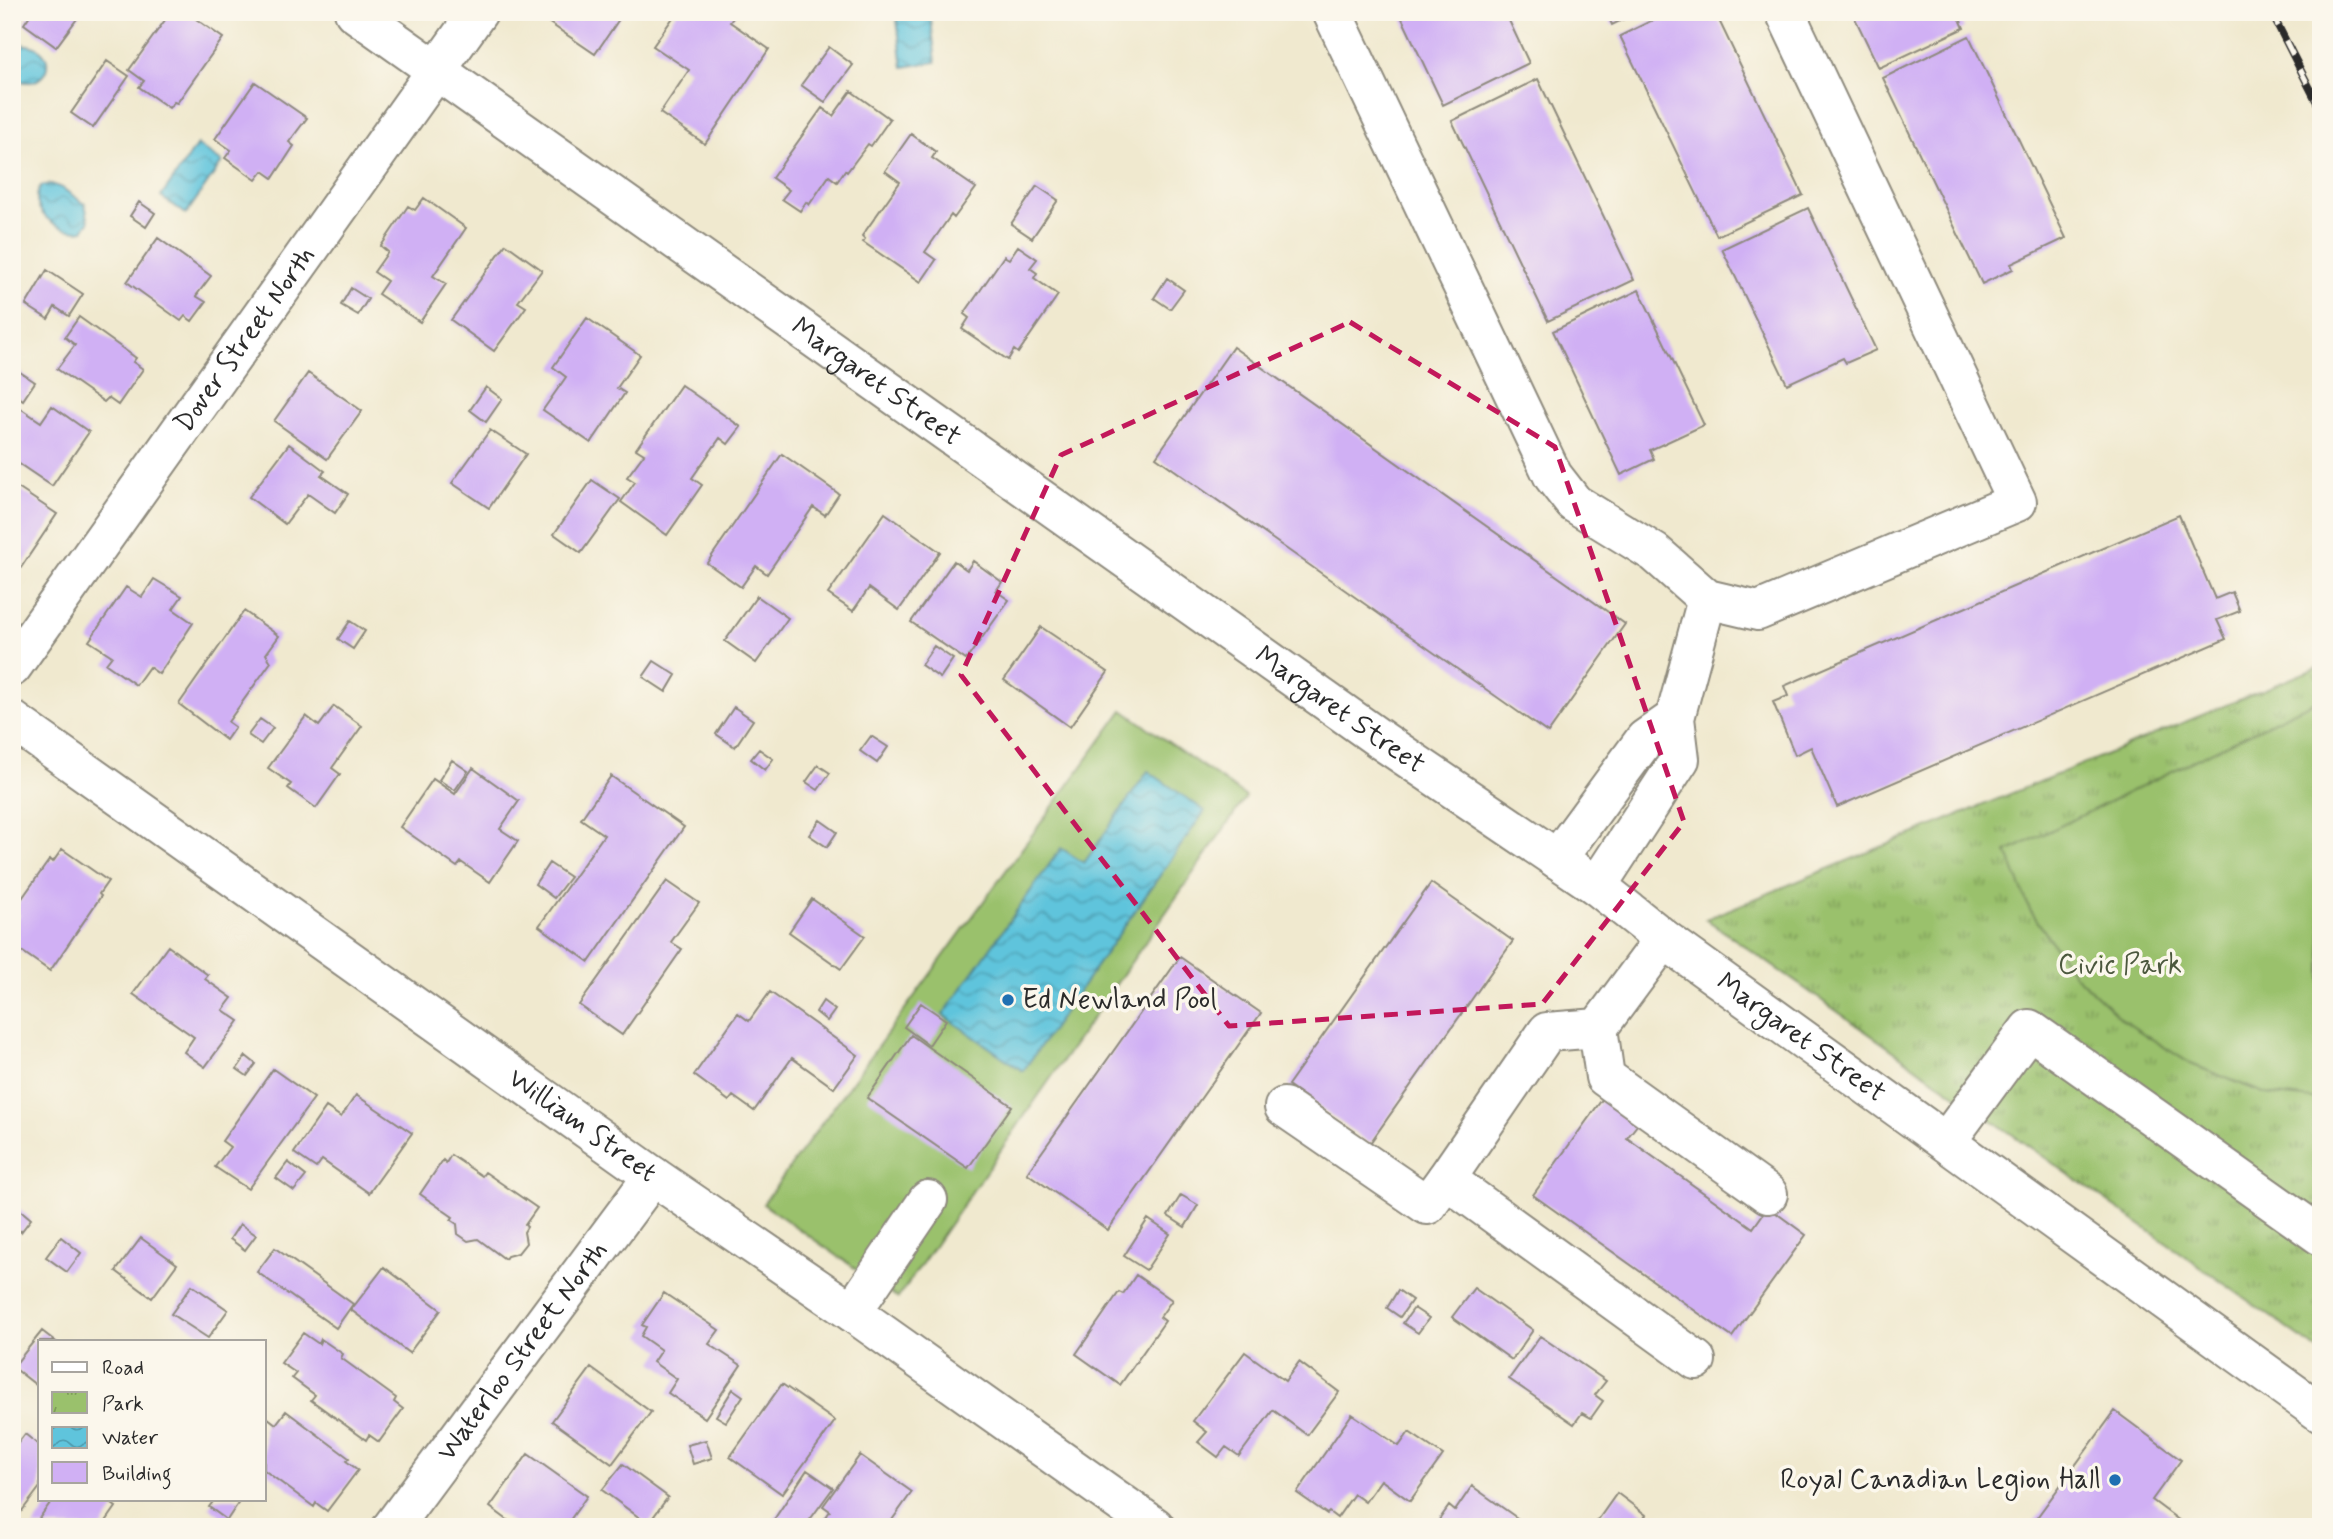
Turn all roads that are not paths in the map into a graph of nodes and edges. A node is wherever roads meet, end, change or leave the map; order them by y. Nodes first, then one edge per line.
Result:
1 (354, 12) edge
2 (478, 12) edge
3 (1332, 12) edge
4 (1785, 12) edge
5 (436, 71) junction
6 (1707, 599) junction
7 (12, 667) edge
8 (1675, 718) junction
9 (12, 720) edge
10 (1557, 859) junction
11 (1597, 886) junction
12 (1664, 939) junction
13 (1598, 1028) junction
14 (1284, 1107) dead end
15 (1946, 1142) junction
16 (653, 1176) junction
17 (1446, 1179) junction
18 (1768, 1194) dead end
19 (928, 1200) dead end
20 (2321, 1236) edge
21 (852, 1312) junction
22 (1696, 1360) dead end
23 (2320, 1411) edge
24 (392, 1527) edge
25 (1155, 1527) edge

1 - 5 street, Margaret Street
2 - 5 street, Dover Street North
3 - 6 street
4 - 6 street
5 - 7 street, Dover Street North
5 - 10 street, Margaret Street
6 - 8 street
8 - 10 street
8 - 11 street
9 - 16 street, William Street
10 - 11 street, Margaret Street
11 - 12 street, Margaret Street
12 - 13 street
12 - 15 street, Margaret Street
13 - 17 street
13 - 18 street
14 - 17 street
15 - 20 street
15 - 23 street, Margaret Street
16 - 21 street, William Street
16 - 24 street, Waterloo Street North
17 - 22 street
19 - 21 street
21 - 25 street, William Street

